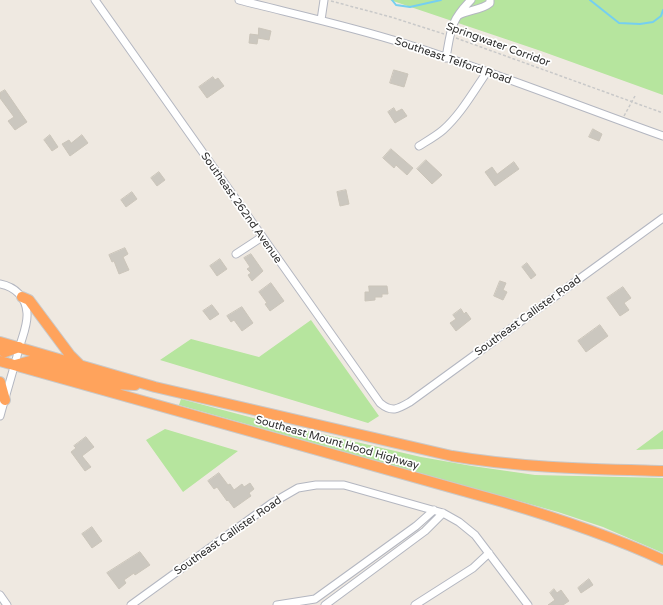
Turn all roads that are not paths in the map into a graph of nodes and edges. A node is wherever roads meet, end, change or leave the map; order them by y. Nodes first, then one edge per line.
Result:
1 (95, 0) edge
2 (238, 0) edge
3 (326, 0) edge
4 (471, 0) edge
5 (490, 0) edge
6 (457, 16) junction
7 (321, 20) junction
8 (446, 58) junction
9 (487, 72) junction
10 (663, 136) edge
11 (419, 146) dead end
12 (663, 218) edge
13 (262, 237) junction
14 (236, 254) dead end
15 (0, 284) edge
16 (22, 297) junction
17 (0, 342) edge
18 (20, 347) junction
19 (0, 350) edge
20 (0, 361) edge
21 (15, 365) junction
22 (80, 365) junction
23 (0, 382) edge
24 (155, 387) junction
25 (5, 400) junction
26 (391, 410) joint
27 (0, 416) edge
28 (663, 470) edge
29 (434, 510) junction
30 (443, 513) junction
31 (490, 553) junction
32 (663, 560) edge
33 (0, 594) edge
34 (7, 605) edge
35 (131, 605) edge
36 (277, 605) edge
37 (325, 605) edge
38 (415, 605) edge
39 (528, 605) edge

1 - 13 street, Southeast 262nd Avenue
2 - 7 street, Southeast Telford Road
3 - 7 street
4 - 6 street
5 - 6 street
6 - 8 street
7 - 8 street, Southeast Telford Road
8 - 9 street, Southeast Telford Road
9 - 10 street, Southeast Telford Road
9 - 11 street
12 - 26 street, Southeast Callister Road
13 - 14 street
13 - 26 street, Southeast 262nd Avenue
15 - 16 street
16 - 18 street
16 - 22 highway
17 - 18 highway, Southeast Mount Hood Highway
18 - 19 highway
18 - 21 street
18 - 22 highway, Southeast Mount Hood Highway
20 - 21 highway, Southeast Mount Hood Highway
21 - 24 highway
21 - 25 street
21 - 32 highway, Southeast Mount Hood Highway
22 - 24 highway, Southeast Mount Hood Highway
23 - 25 highway
24 - 28 highway, Southeast Mount Hood Highway
25 - 27 street
29 - 30 street
29 - 35 street, Southeast Callister Road
29 - 36 street
30 - 31 street
30 - 37 street
31 - 38 street
31 - 39 street
33 - 34 street

